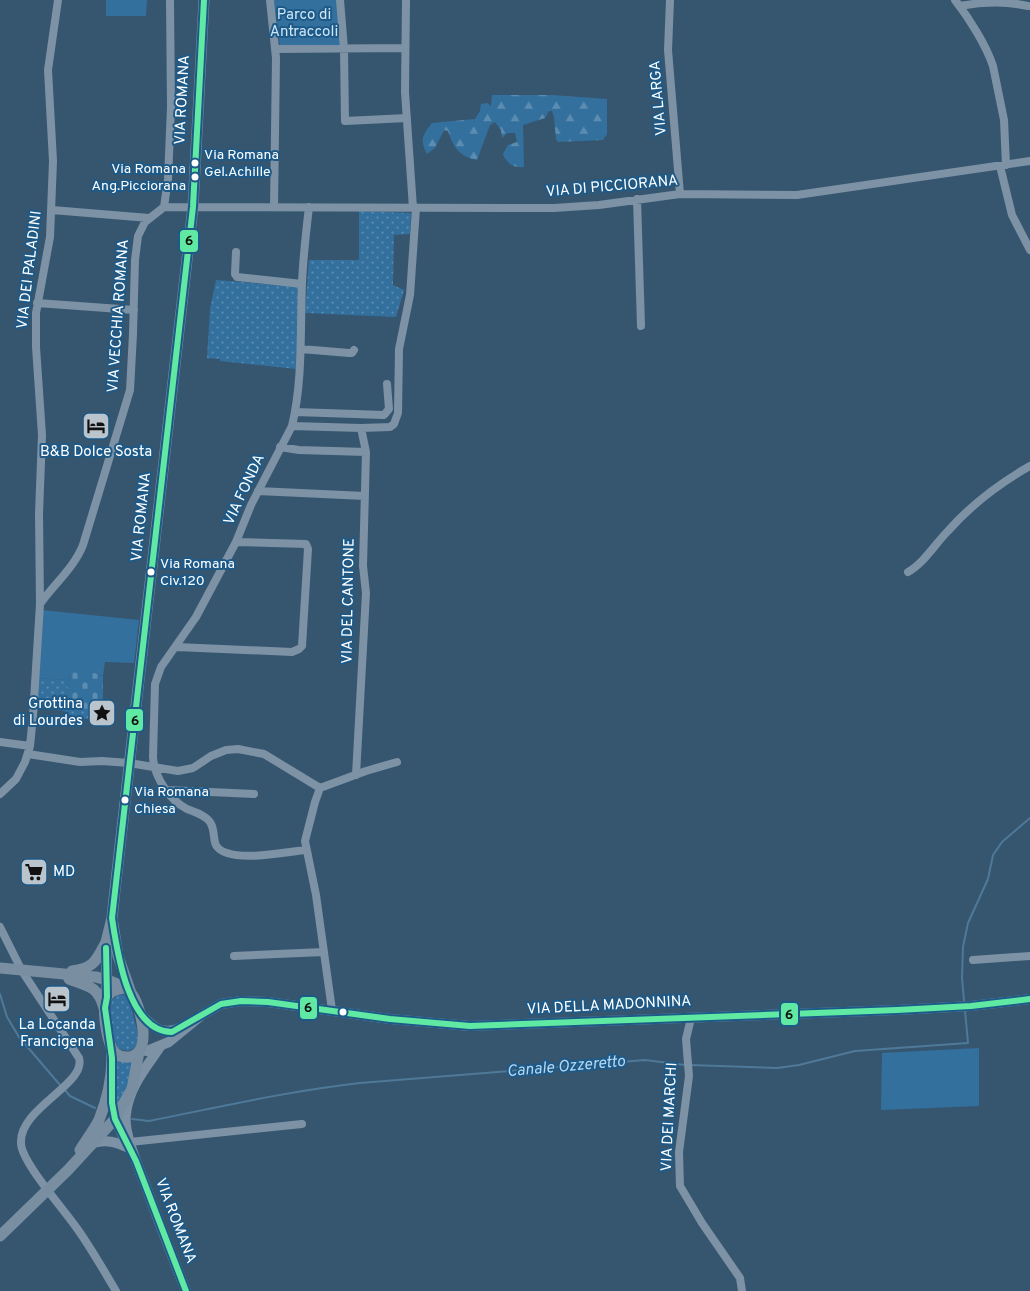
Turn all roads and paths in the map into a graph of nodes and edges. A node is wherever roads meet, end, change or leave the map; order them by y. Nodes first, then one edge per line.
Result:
1 (58, 0) edge
2 (170, 0) edge
3 (204, 0) edge
4 (270, 0) edge
5 (340, 0) edge
6 (406, 0) edge
7 (670, 0) edge
8 (980, 2) edge
9 (958, 3) edge
10 (1028, 6) dead end
11 (344, 48) junction
12 (405, 48) junction
13 (276, 49) junction
14 (407, 118) junction
15 (1030, 161) edge
16 (1003, 165) junction
17 (680, 194) junction
18 (637, 199) junction
19 (274, 206) junction
20 (164, 207) junction
21 (193, 207) junction
22 (308, 207) junction
23 (414, 208) junction
24 (52, 210) junction
25 (149, 218) junction
26 (1030, 250) edge
27 (236, 252) dead end
28 (302, 284) junction
29 (37, 303) junction
30 (134, 310) junction
31 (641, 326) dead end
32 (301, 349) junction
33 (354, 350) dead end
34 (387, 384) dead end
35 (295, 412) junction
36 (292, 426) junction
37 (361, 428) junction
38 (280, 447) junction
39 (366, 452) junction
40 (1030, 466) edge
41 (258, 491) junction
42 (365, 496) junction
43 (236, 542) junction
44 (908, 572) dead end
45 (40, 604) junction
46 (176, 647) junction
47 (0, 742) edge
48 (29, 750) junction
49 (397, 762) dead end
50 (129, 763) junction
51 (154, 767) junction
52 (356, 775) junction
53 (320, 788) junction
54 (166, 790) junction
55 (0, 794) edge
56 (254, 794) dead end
57 (306, 850) junction
58 (112, 918) junction
59 (0, 927) edge
60 (106, 942) junction
61 (324, 952) junction
62 (234, 956) dead end
63 (1030, 956) edge
64 (973, 960) dead end
65 (0, 968) edge
66 (22, 971) junction
67 (56, 974) junction
68 (106, 980) junction
69 (127, 991) junction
70 (1030, 999) edge
71 (106, 1002) junction
72 (332, 1010) junction
73 (138, 1011) junction
74 (691, 1018) junction
75 (196, 1020) junction
76 (111, 1046) junction
77 (160, 1046) junction
78 (140, 1051) junction
79 (111, 1072) junction
80 (132, 1089) junction
81 (115, 1119) junction
82 (302, 1124) dead end
83 (93, 1143) junction
84 (129, 1145) junction
85 (64, 1173) junction
86 (48, 1189) junction
87 (0, 1236) edge
88 (116, 1291) edge
89 (186, 1291) edge
90 (742, 1291) edge

1 - 24 street, VIA DEI PALADINI
2 - 20 street
3 - 21 main road, VIA ROMANA
4 - 13 street
5 - 11 street
6 - 12 street
7 - 17 street, VIA LARGA
8 - 9 street
8 - 10 street
9 - 16 street
11 - 12 street
11 - 13 street
11 - 14 street
12 - 14 street
13 - 19 street
14 - 23 street
15 - 16 street, VIA DI PICCIORANA
16 - 17 street, VIA DI PICCIORANA
16 - 26 street
17 - 18 street, VIA DI PICCIORANA
18 - 23 street, VIA DI PICCIORANA
18 - 31 street
19 - 21 street, VIA DI PICCIORANA
19 - 22 street, VIA DI PICCIORANA
20 - 21 street, VIA DI PICCIORANA
20 - 25 street, VIA VECCHIA ROMANA
21 - 50 main road, VIA ROMANA
22 - 23 street, VIA DI PICCIORANA
22 - 28 street, VIA FONDA
23 - 37 street
24 - 25 street
24 - 29 street, VIA DEI PALADINI
25 - 30 street, VIA VECCHIA ROMANA
27 - 28 street
28 - 32 street, VIA FONDA
29 - 30 street
29 - 45 street, VIA DEI PALADINI
30 - 45 street, VIA VECCHIA ROMANA
32 - 33 street
32 - 35 street, VIA FONDA
34 - 35 street
35 - 36 street, VIA FONDA
36 - 37 street
36 - 38 street, VIA FONDA
37 - 39 street, VIA DEL CANTONE
38 - 39 street
38 - 41 street, VIA FONDA
39 - 42 street, VIA DEL CANTONE
40 - 44 street
41 - 42 street
41 - 43 street, VIA FONDA
42 - 52 street, VIA DEL CANTONE
43 - 46 street, VIA FONDA
43 - 46 street
45 - 48 street
46 - 51 street, VIA FONDA
47 - 48 street
48 - 50 street
48 - 55 street
49 - 52 street
50 - 51 street
50 - 58 main road, VIA ROMANA
51 - 53 street
51 - 54 street, VIA FONDA
52 - 53 street
53 - 57 street
54 - 56 street
54 - 57 street, VIA FONDA
57 - 61 street
58 - 60 main road
58 - 69 main road
59 - 66 street
60 - 67 main road
60 - 68 main road
61 - 62 street
61 - 72 street
63 - 64 street
65 - 66 main road
66 - 67 main road
66 - 86 street
67 - 68 main road
67 - 71 main road
68 - 69 main road
68 - 71 main road
69 - 71 main road
69 - 73 main road
70 - 74 street, VIA DELLA MADONNINA
71 - 76 main road
72 - 74 street, VIA DELLA MADONNINA
72 - 75 street, VIA DELLA MADONNINA
73 - 75 street
73 - 78 main road
74 - 90 street, VIA DEI MARCHI
75 - 77 street
76 - 78 main road
76 - 79 main road
77 - 78 street
77 - 80 street
78 - 80 main road
79 - 81 street
79 - 85 main road
80 - 81 main road
80 - 84 street
81 - 83 main road
81 - 84 street
82 - 84 street
83 - 84 street
83 - 85 main road
84 - 89 street, VIA ROMANA
85 - 86 main road
86 - 87 main road
86 - 88 street

